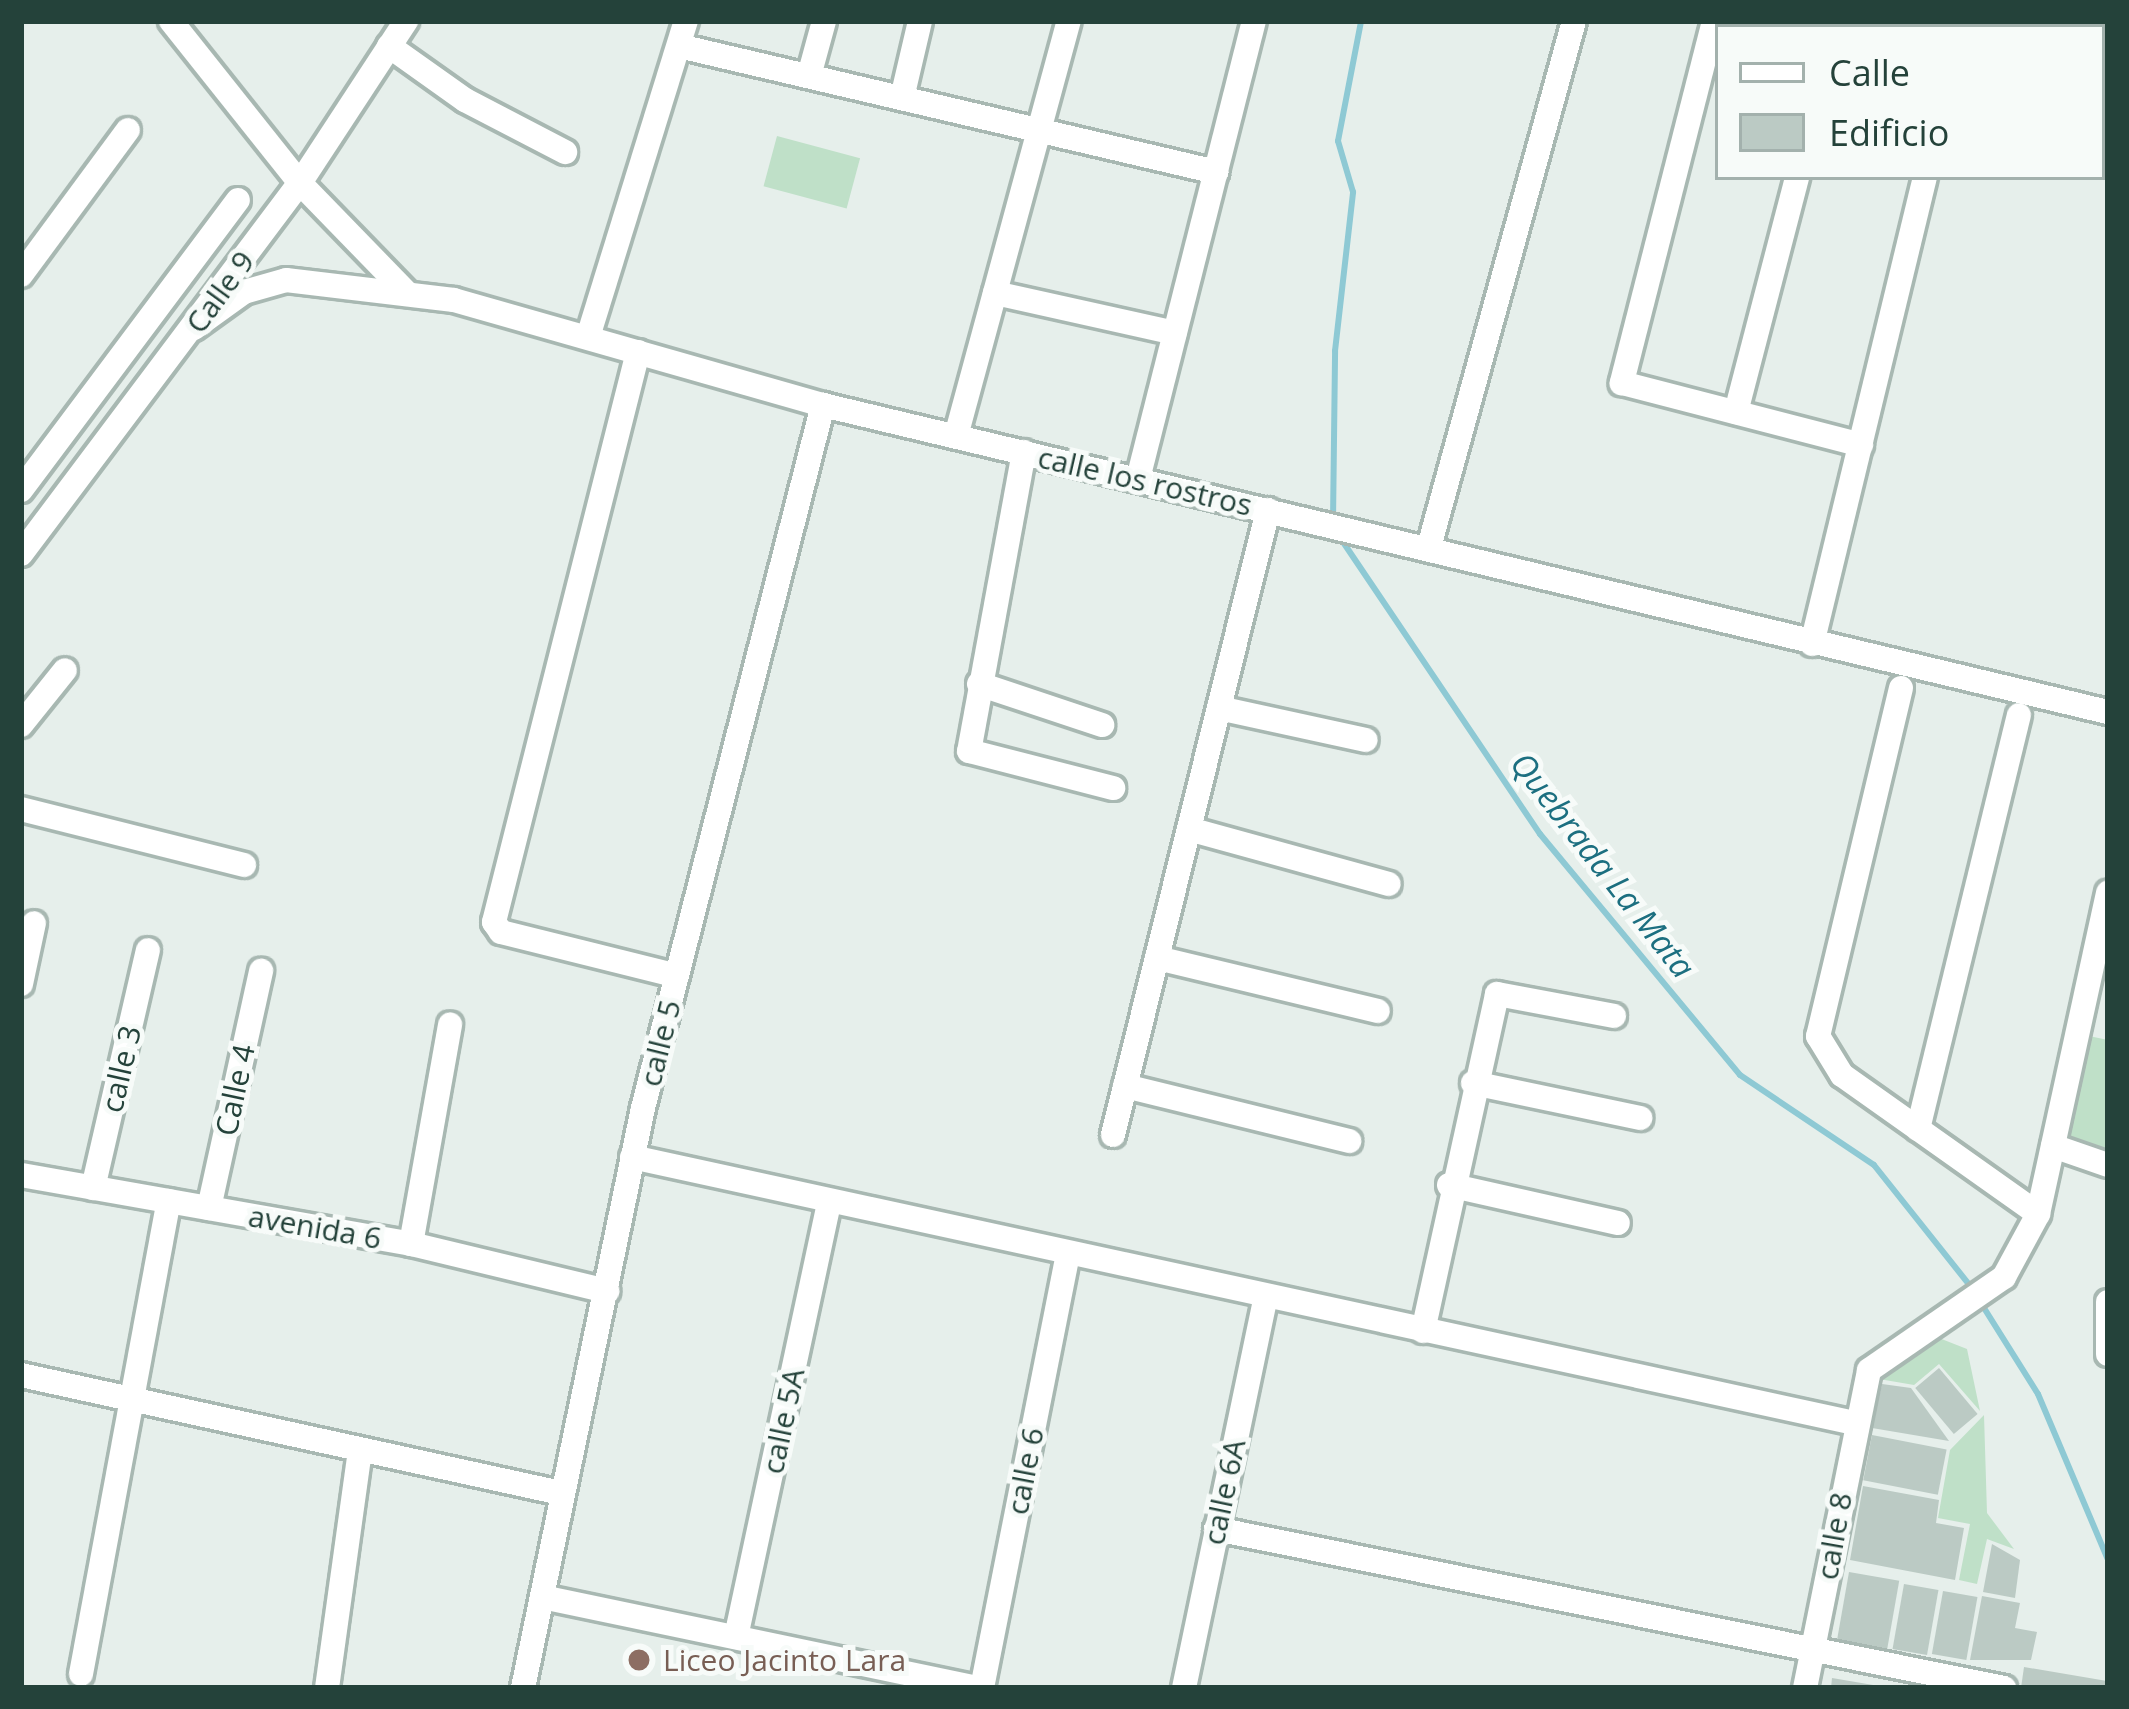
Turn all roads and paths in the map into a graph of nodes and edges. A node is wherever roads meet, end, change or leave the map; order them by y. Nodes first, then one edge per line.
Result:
1 (171, 21) edge
2 (406, 21) edge
3 (824, 21) edge
4 (920, 21) edge
5 (1069, 21) edge
6 (1254, 21) edge
7 (1574, 21) edge
8 (1714, 21) edge
9 (683, 33) edge
10 (388, 46) junction
11 (809, 76) junction
12 (902, 98) junction
13 (128, 130) dead end
14 (1039, 130) junction
15 (565, 152) dead end
16 (1216, 172) junction
17 (1796, 180) edge
18 (1924, 180) edge
19 (300, 183) junction
20 (238, 200) dead end
21 (21, 275) edge
22 (407, 293) junction
23 (995, 293) junction
24 (194, 328) junction
25 (1175, 333) junction
26 (589, 337) junction
27 (638, 352) junction
28 (823, 405) junction
29 (1736, 412) junction
30 (956, 436) junction
31 (1861, 445) junction
32 (1024, 452) junction
33 (1138, 479) junction
34 (21, 490) edge
35 (21, 510) edge
36 (1268, 510) junction
37 (44, 526) junction
38 (1430, 547) junction
39 (21, 554) edge
40 (1812, 644) junction
41 (65, 670) dead end
42 (979, 684) junction
43 (1900, 688) dead end
44 (1219, 709) junction
45 (2108, 712) edge
46 (2019, 715) dead end
47 (21, 724) edge
48 (1102, 725) dead end
49 (1366, 740) dead end
50 (1113, 788) dead end
51 (21, 809) edge
52 (1189, 829) junction
53 (244, 865) dead end
54 (1389, 884) dead end
55 (2108, 893) edge
56 (34, 923) dead end
57 (148, 950) dead end
58 (1157, 958) junction
59 (261, 971) dead end
60 (676, 976) junction
61 (21, 984) edge
62 (1378, 1011) dead end
63 (1614, 1016) dead end
64 (450, 1024) dead end
65 (1473, 1083) junction
66 (1125, 1086) junction
67 (1640, 1118) dead end
68 (1918, 1129) junction
69 (1113, 1135) dead end
70 (1349, 1141) dead end
71 (2053, 1147) junction
72 (632, 1157) junction
73 (2108, 1165) edge
74 (21, 1175) edge
75 (1449, 1185) junction
76 (93, 1187) junction
77 (170, 1201) junction
78 (830, 1205) junction
79 (209, 1208) junction
80 (2038, 1214) junction
81 (1618, 1222) dead end
82 (411, 1244) junction
83 (1068, 1255) junction
84 (607, 1291) junction
85 (1266, 1297) junction
86 (2108, 1302) edge
87 (1423, 1331) junction
88 (2108, 1354) edge
89 (21, 1375) edge
90 (131, 1396) junction
91 (1854, 1424) junction
92 (360, 1451) junction
93 (561, 1493) junction
94 (1216, 1528) junction
95 (542, 1597) junction
96 (736, 1637) junction
97 (1813, 1650) junction
98 (81, 1674) dead end
99 (327, 1688) edge
100 (523, 1688) edge
101 (980, 1688) edge
102 (1184, 1688) edge
103 (1805, 1688) edge
104 (2004, 1688) edge

1 - 19 street
2 - 10 street, Calle 9
3 - 11 street
4 - 12 street
5 - 14 street
6 - 16 street
7 - 38 street
8 - 29 street
9 - 11 street
9 - 26 street
10 - 15 street
10 - 19 street, Calle 9
11 - 12 street
12 - 14 street
13 - 21 street
14 - 16 street
14 - 23 street
16 - 25 street
17 - 29 street
18 - 31 street
19 - 22 street
19 - 24 street, Calle 9
20 - 34 street
22 - 24 street, calle los rostros
22 - 26 street, calle los rostros
23 - 25 street
23 - 30 street
24 - 37 street, Calle 9
25 - 33 street
26 - 27 street, calle los rostros
27 - 28 street, calle los rostros
27 - 60 street
28 - 30 street, calle los rostros
28 - 60 street, calle 5
29 - 31 street
30 - 32 street, calle los rostros
31 - 40 street
32 - 33 street, calle los rostros
32 - 42 street
33 - 36 street, calle los rostros
35 - 37 street
36 - 38 street, calle los rostros
36 - 44 street
37 - 39 street, Calle 9
38 - 40 street, calle los rostros
40 - 45 street, calle los rostros
41 - 47 street
42 - 48 street
42 - 50 street
43 - 68 street
44 - 49 street
44 - 52 street
46 - 68 street
51 - 53 street
52 - 54 street
52 - 58 street
55 - 71 street
56 - 61 street
57 - 76 street, calle 3
58 - 62 street
58 - 66 street
59 - 79 street, Calle 4
60 - 72 street, calle 5
63 - 65 street
64 - 82 street
65 - 67 street
65 - 75 street
66 - 69 street
66 - 70 street
68 - 80 street
71 - 73 street
71 - 80 street
72 - 78 street
72 - 84 street, calle 5
74 - 76 street, avenida 6
75 - 81 street
75 - 87 street
76 - 77 street, avenida 6
77 - 79 street, avenida 6
77 - 90 street
78 - 83 street
78 - 96 street, calle 5A
79 - 82 street, avenida 6
80 - 91 street, calle 8
82 - 84 street, avenida 6
83 - 85 street
83 - 101 street, calle 6
84 - 93 street, calle 5
85 - 87 street
85 - 94 street, calle 6A
86 - 88 street
87 - 91 street
89 - 90 street
90 - 92 street
90 - 98 street
91 - 97 street, calle 8
92 - 93 street
92 - 99 street
93 - 95 street, calle 5
94 - 97 street
94 - 102 street, calle 6A
95 - 96 street
95 - 100 street, calle 5
96 - 101 street
97 - 103 street, calle 8
97 - 104 street

